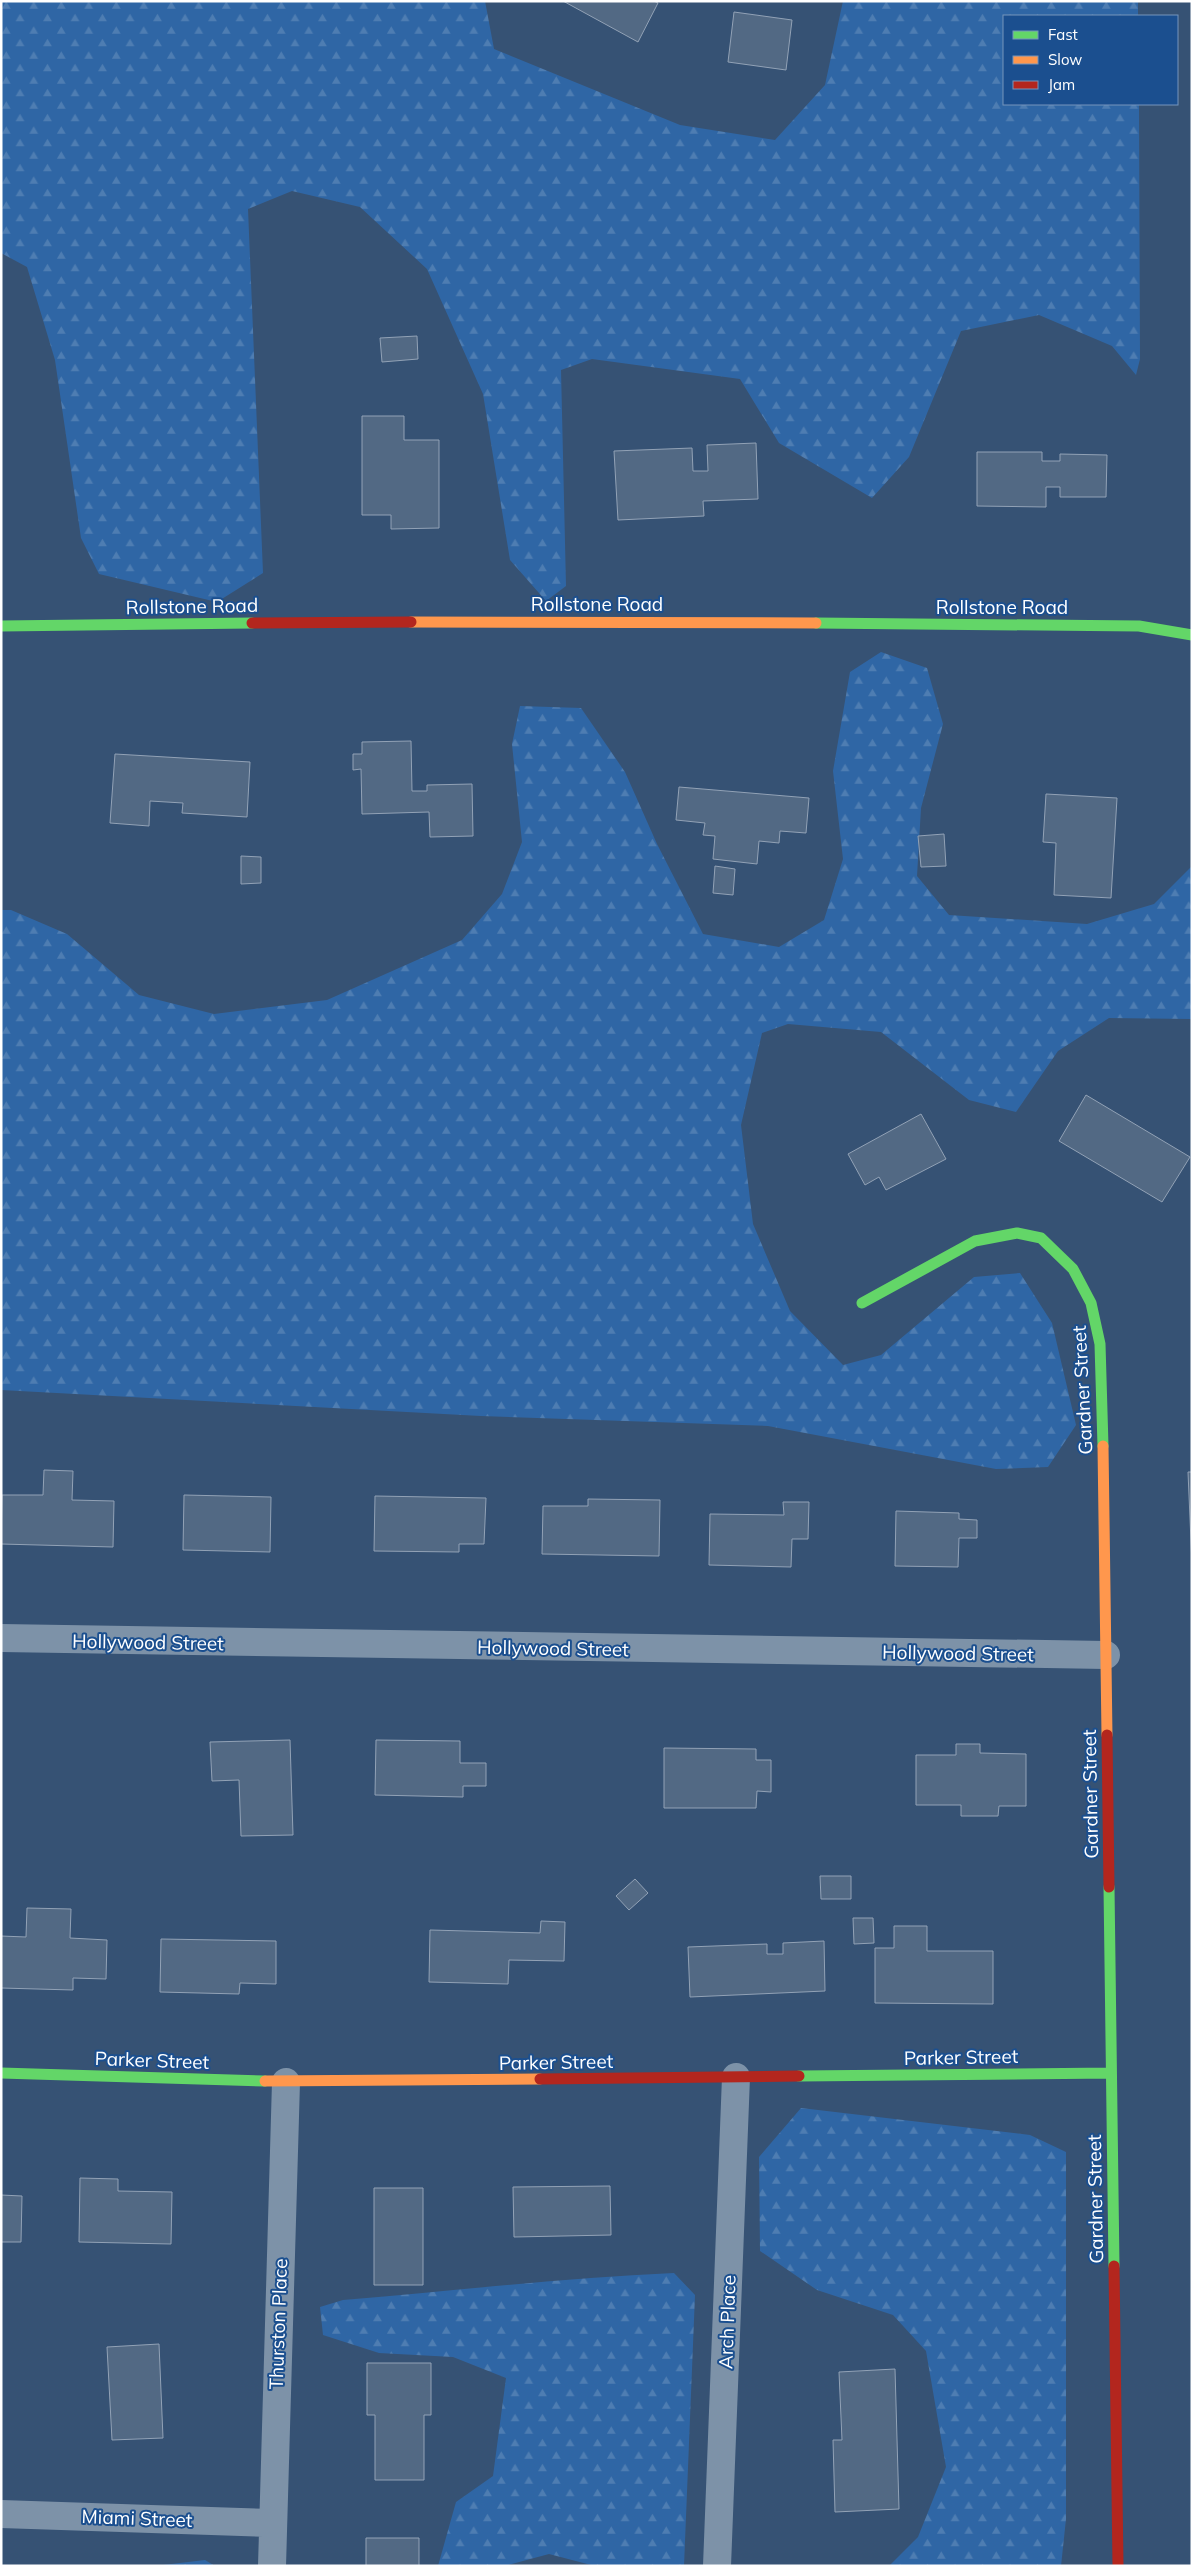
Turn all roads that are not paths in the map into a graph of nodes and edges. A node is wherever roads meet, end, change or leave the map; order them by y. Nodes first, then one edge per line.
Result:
1 (1, 626) edge
2 (1192, 635) edge
3 (862, 1303) dead end
4 (1, 1638) edge
5 (1106, 1655) junction
6 (1, 2073) edge
7 (1111, 2073) junction
8 (736, 2077) junction
9 (286, 2082) junction
10 (1, 2514) edge
11 (272, 2523) junction
12 (272, 2566) edge
13 (718, 2566) edge
14 (1118, 2566) edge

1 - 2 street, Rollstone Road
3 - 5 street, Gardner Street
4 - 5 street, Hollywood Street
5 - 7 street, Gardner Street
6 - 9 street, Parker Street
7 - 8 street, Parker Street
7 - 14 street, Gardner Street
8 - 9 street, Parker Street
8 - 13 street, Arch Place
9 - 11 street, Thurston Place
10 - 11 street, Miami Street
11 - 12 street, Thurston Place

